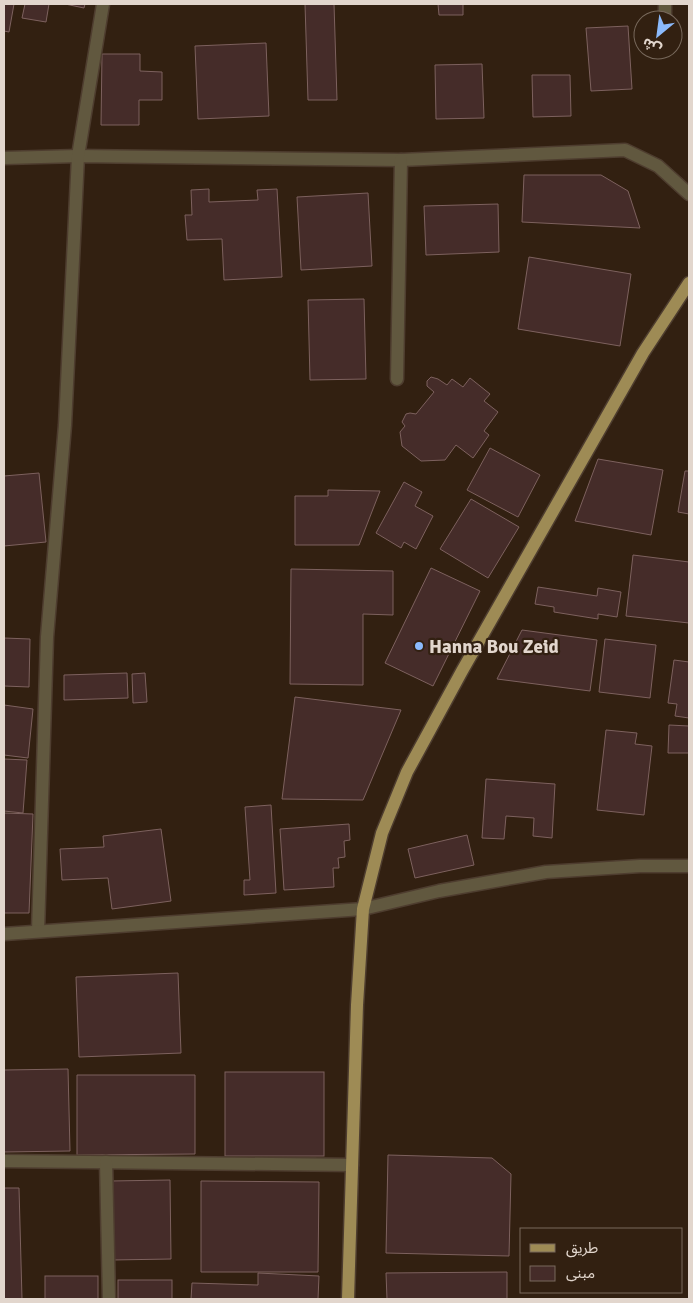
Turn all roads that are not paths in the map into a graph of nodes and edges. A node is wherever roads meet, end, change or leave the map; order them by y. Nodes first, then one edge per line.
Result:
1 (103, 4) edge
2 (78, 156) junction
3 (4, 158) edge
4 (401, 160) junction
5 (689, 194) edge
6 (689, 283) edge
7 (397, 378) dead end
8 (689, 866) edge
9 (363, 909) junction
10 (38, 931) junction
11 (4, 934) edge
12 (4, 1161) edge
13 (106, 1162) junction
14 (352, 1166) junction
15 (110, 1299) edge
16 (348, 1299) edge

1 - 2 street
2 - 3 street
2 - 4 street
2 - 10 street
4 - 5 street
4 - 7 street
6 - 9 main road
8 - 9 street
9 - 10 street
9 - 14 main road
10 - 11 street
12 - 13 street
13 - 14 street
13 - 15 street
14 - 16 main road

